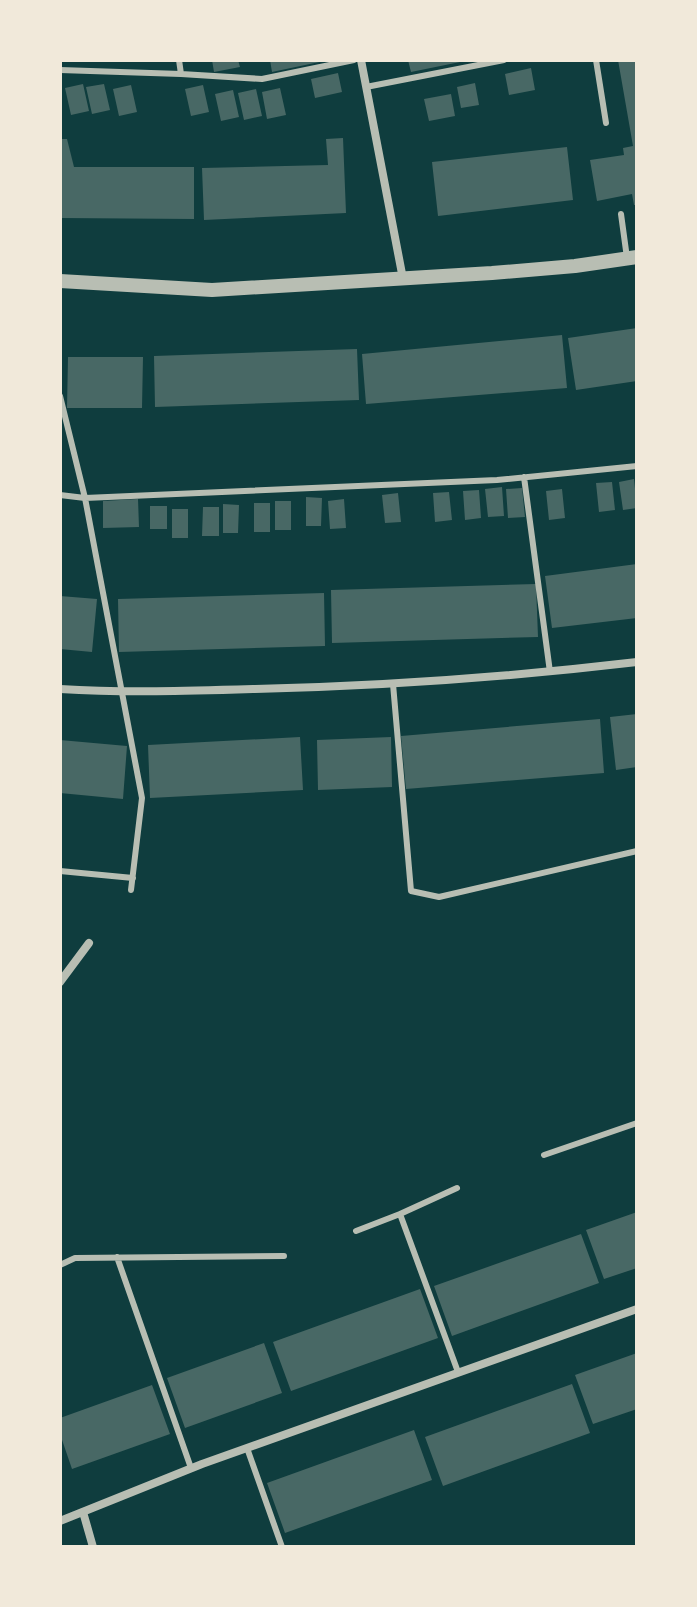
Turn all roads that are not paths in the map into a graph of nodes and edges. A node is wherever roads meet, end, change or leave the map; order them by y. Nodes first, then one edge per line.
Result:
1 (179, 60) edge
2 (354, 60) edge
3 (361, 60) edge
4 (504, 60) edge
5 (596, 60) edge
6 (60, 70) edge
7 (181, 74) junction
8 (366, 87) junction
9 (606, 123) dead end
10 (621, 214) dead end
11 (632, 258) edge
12 (403, 280) junction
13 (60, 281) edge
14 (60, 396) edge
15 (637, 466) edge
16 (524, 477) junction
17 (60, 495) edge
18 (85, 498) junction
19 (637, 662) edge
20 (550, 672) junction
21 (393, 684) junction
22 (60, 689) edge
23 (121, 692) junction
24 (637, 851) edge
25 (60, 871) edge
26 (133, 878) junction
27 (131, 890) dead end
28 (89, 943) dead end
29 (60, 982) edge
30 (637, 1123) edge
31 (544, 1155) dead end
32 (457, 1188) dead end
33 (400, 1214) junction
34 (356, 1231) dead end
35 (284, 1256) dead end
36 (117, 1257) junction
37 (60, 1265) edge
38 (637, 1309) edge
39 (458, 1372) junction
40 (247, 1448) junction
41 (191, 1468) junction
42 (83, 1512) junction
43 (60, 1521) edge
44 (93, 1547) edge
45 (282, 1547) edge

1 - 7 lane
2 - 7 lane
3 - 8 street
4 - 8 lane
5 - 9 lane
6 - 7 lane
8 - 12 street
10 - 11 lane
11 - 12 street
12 - 13 street
14 - 18 lane
15 - 16 lane
16 - 18 lane
16 - 20 lane
17 - 18 lane
18 - 23 lane
19 - 20 street
20 - 21 street
21 - 23 street
21 - 24 lane
22 - 23 street
23 - 26 lane
25 - 26 lane
26 - 27 lane
28 - 29 street
30 - 31 lane
32 - 33 lane
33 - 34 lane
33 - 39 lane
35 - 36 lane
36 - 37 lane
36 - 41 lane
38 - 39 street
39 - 40 street
40 - 41 street
40 - 45 lane
41 - 42 street
42 - 43 street
42 - 44 street

